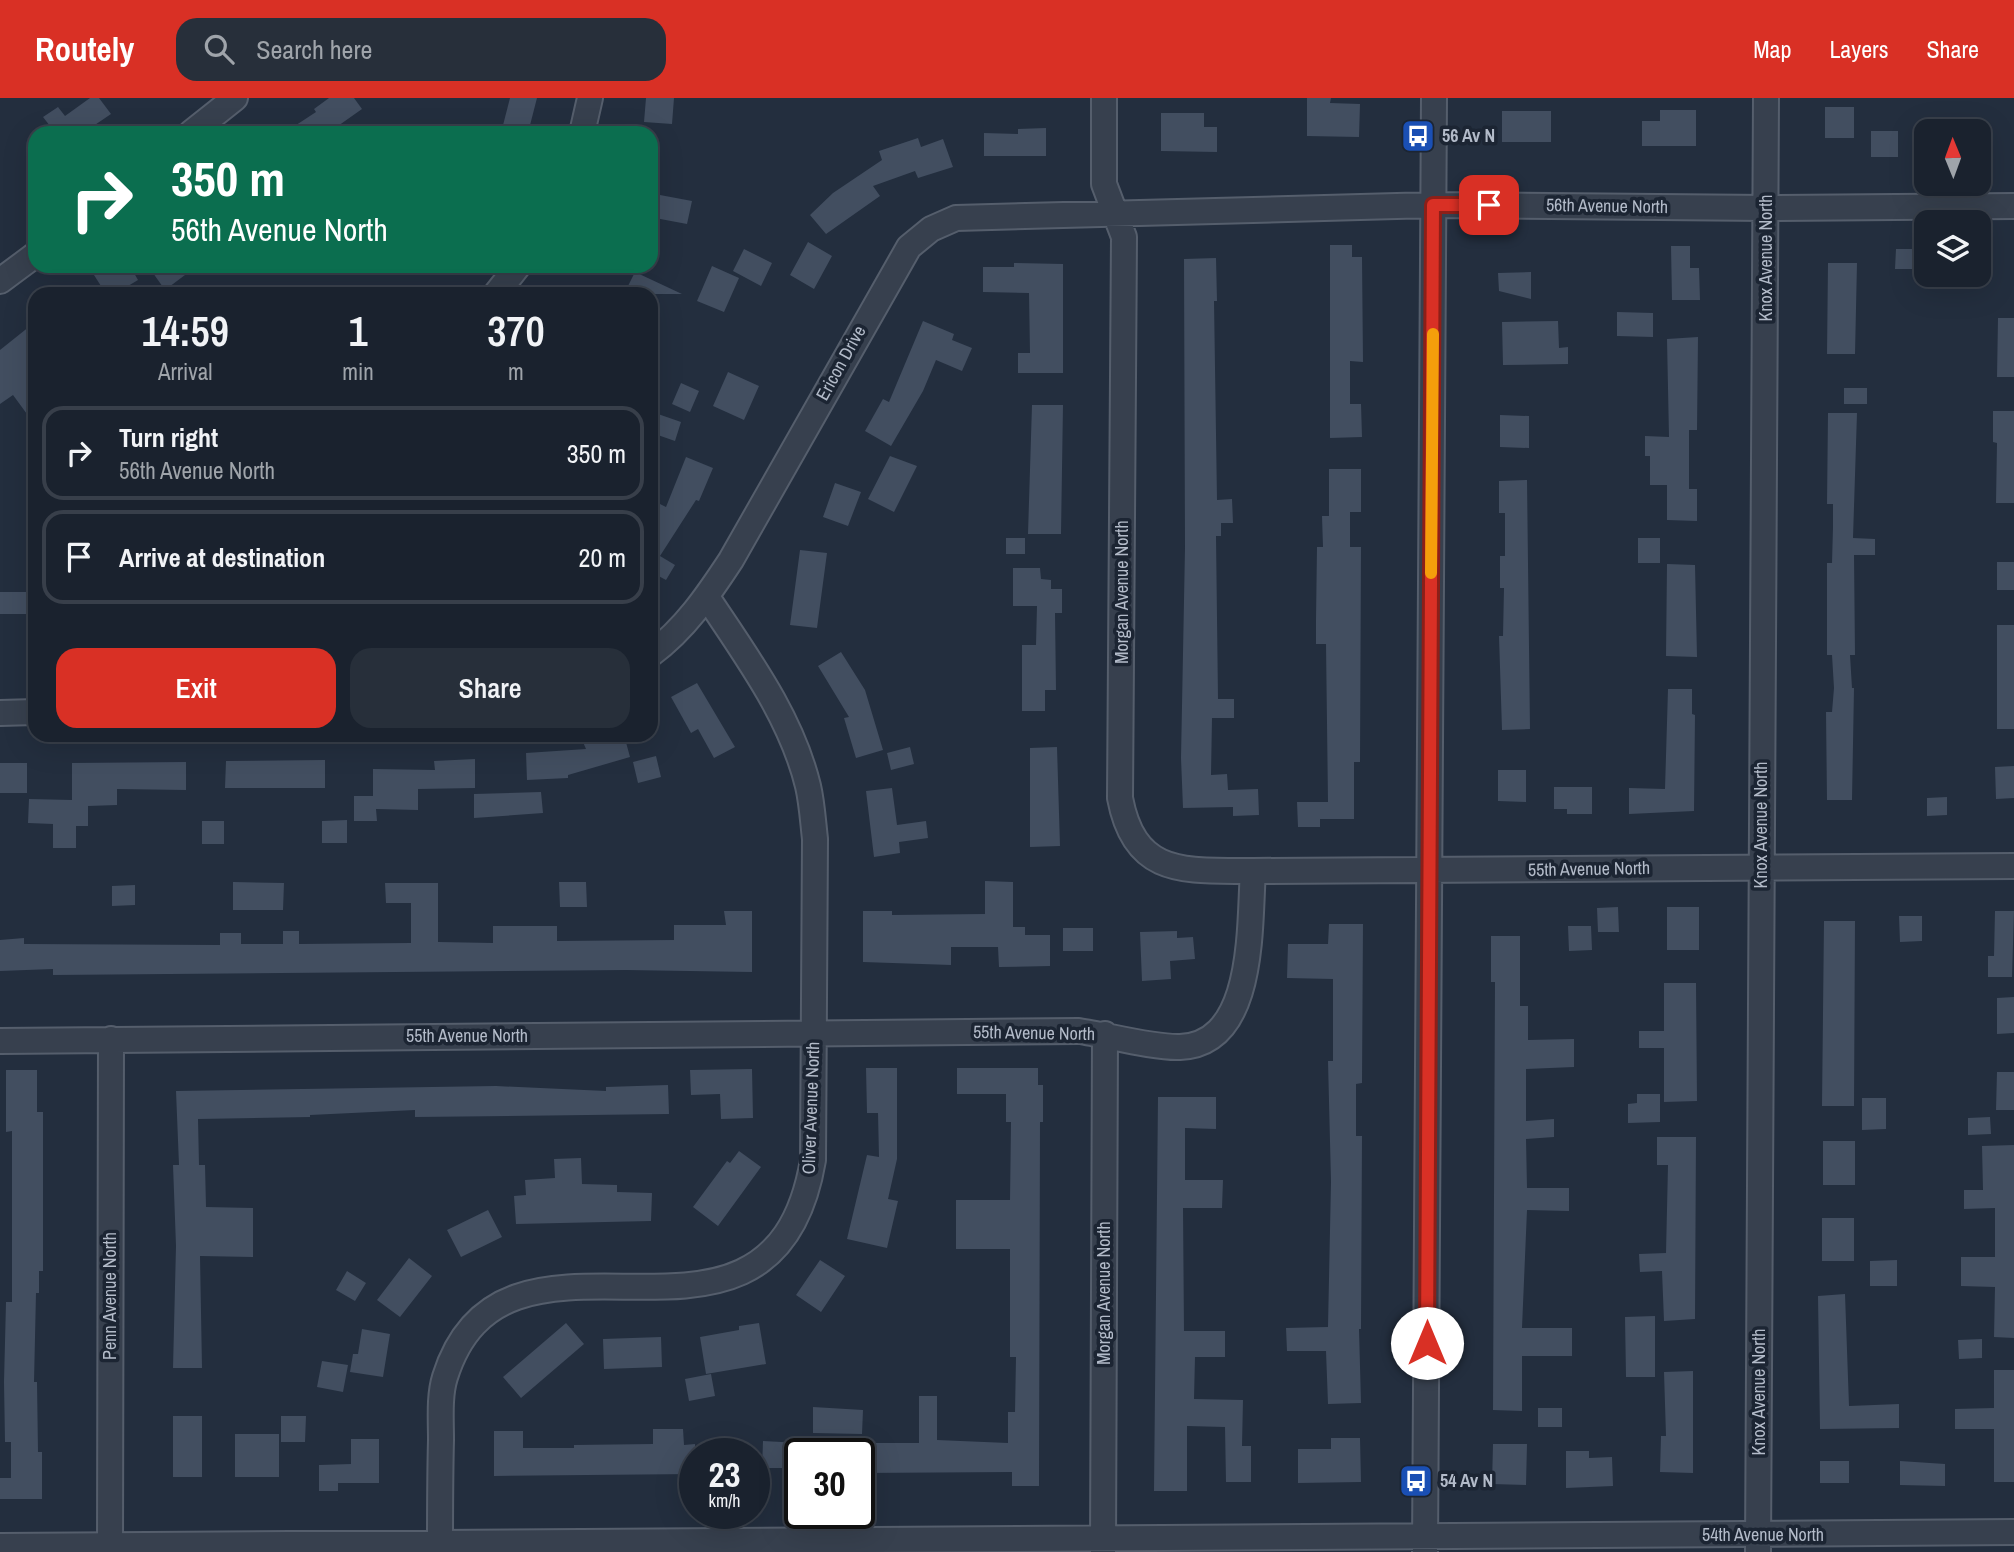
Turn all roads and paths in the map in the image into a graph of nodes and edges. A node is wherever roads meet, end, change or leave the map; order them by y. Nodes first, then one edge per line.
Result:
1 (235, 98) edge
2 (590, 98) edge
3 (1104, 98) edge
4 (1434, 98) edge
5 (1766, 98) edge
6 (200, 126) edge
7 (584, 126) edge
8 (1433, 205) junction
9 (2014, 205) edge
10 (1766, 208) junction
11 (1116, 214) junction
12 (28, 259) edge
13 (512, 273) edge
14 (0, 281) edge
15 (502, 287) edge
16 (707, 597) junction
17 (658, 649) edge
18 (28, 712) edge
19 (0, 713) edge
20 (2014, 866) edge
21 (1761, 868) junction
22 (1253, 871) junction
23 (1429, 871) junction
24 (814, 1033) junction
25 (1105, 1034) junction
26 (111, 1039) junction
27 (0, 1041) edge
28 (2014, 1532) edge
29 (1915, 1543) edge
30 (1593, 1544) edge
31 (1758, 1544) edge
32 (1262, 1545) edge
33 (1425, 1545) edge
34 (0, 1546) edge
35 (1103, 1546) edge
36 (440, 1547) edge
37 (772, 1547) edge
38 (110, 1548) edge

1 - 6 street
2 - 7 street
3 - 11 street, Morgan Avenue North
4 - 8 street
5 - 10 street, Knox Avenue North
8 - 10 street, 56th Avenue North
8 - 11 street, 56th Avenue North
8 - 23 street
9 - 10 street, 56th Avenue North
10 - 21 street, Knox Avenue North
11 - 16 street, Ericon Drive
11 - 22 street, Morgan Avenue North
12 - 14 street
13 - 15 street
16 - 17 street, Ericon Drive
16 - 24 street, Oliver Avenue North
18 - 19 street
20 - 21 street, 55th Avenue North
21 - 23 street, 55th Avenue North
21 - 31 street, Knox Avenue North
22 - 23 street, 55th Avenue North
22 - 25 street, 55th Avenue North
23 - 33 street
24 - 25 street, 55th Avenue North
24 - 26 street, 55th Avenue North
24 - 36 street, Oliver Avenue North
25 - 35 street, Morgan Avenue North
26 - 27 street, 55th Avenue North
26 - 38 street, Penn Avenue North
28 - 29 street, 54th Avenue North
29 - 31 street, 54th Avenue North
30 - 31 street, 54th Avenue North
30 - 33 street, 54th Avenue North
32 - 33 street, 54th Avenue North
32 - 35 street, 54th Avenue North
34 - 38 street, 54th Avenue North
35 - 37 street, 54th Avenue North
36 - 37 street, 54th Avenue North
36 - 38 street, 54th Avenue North

